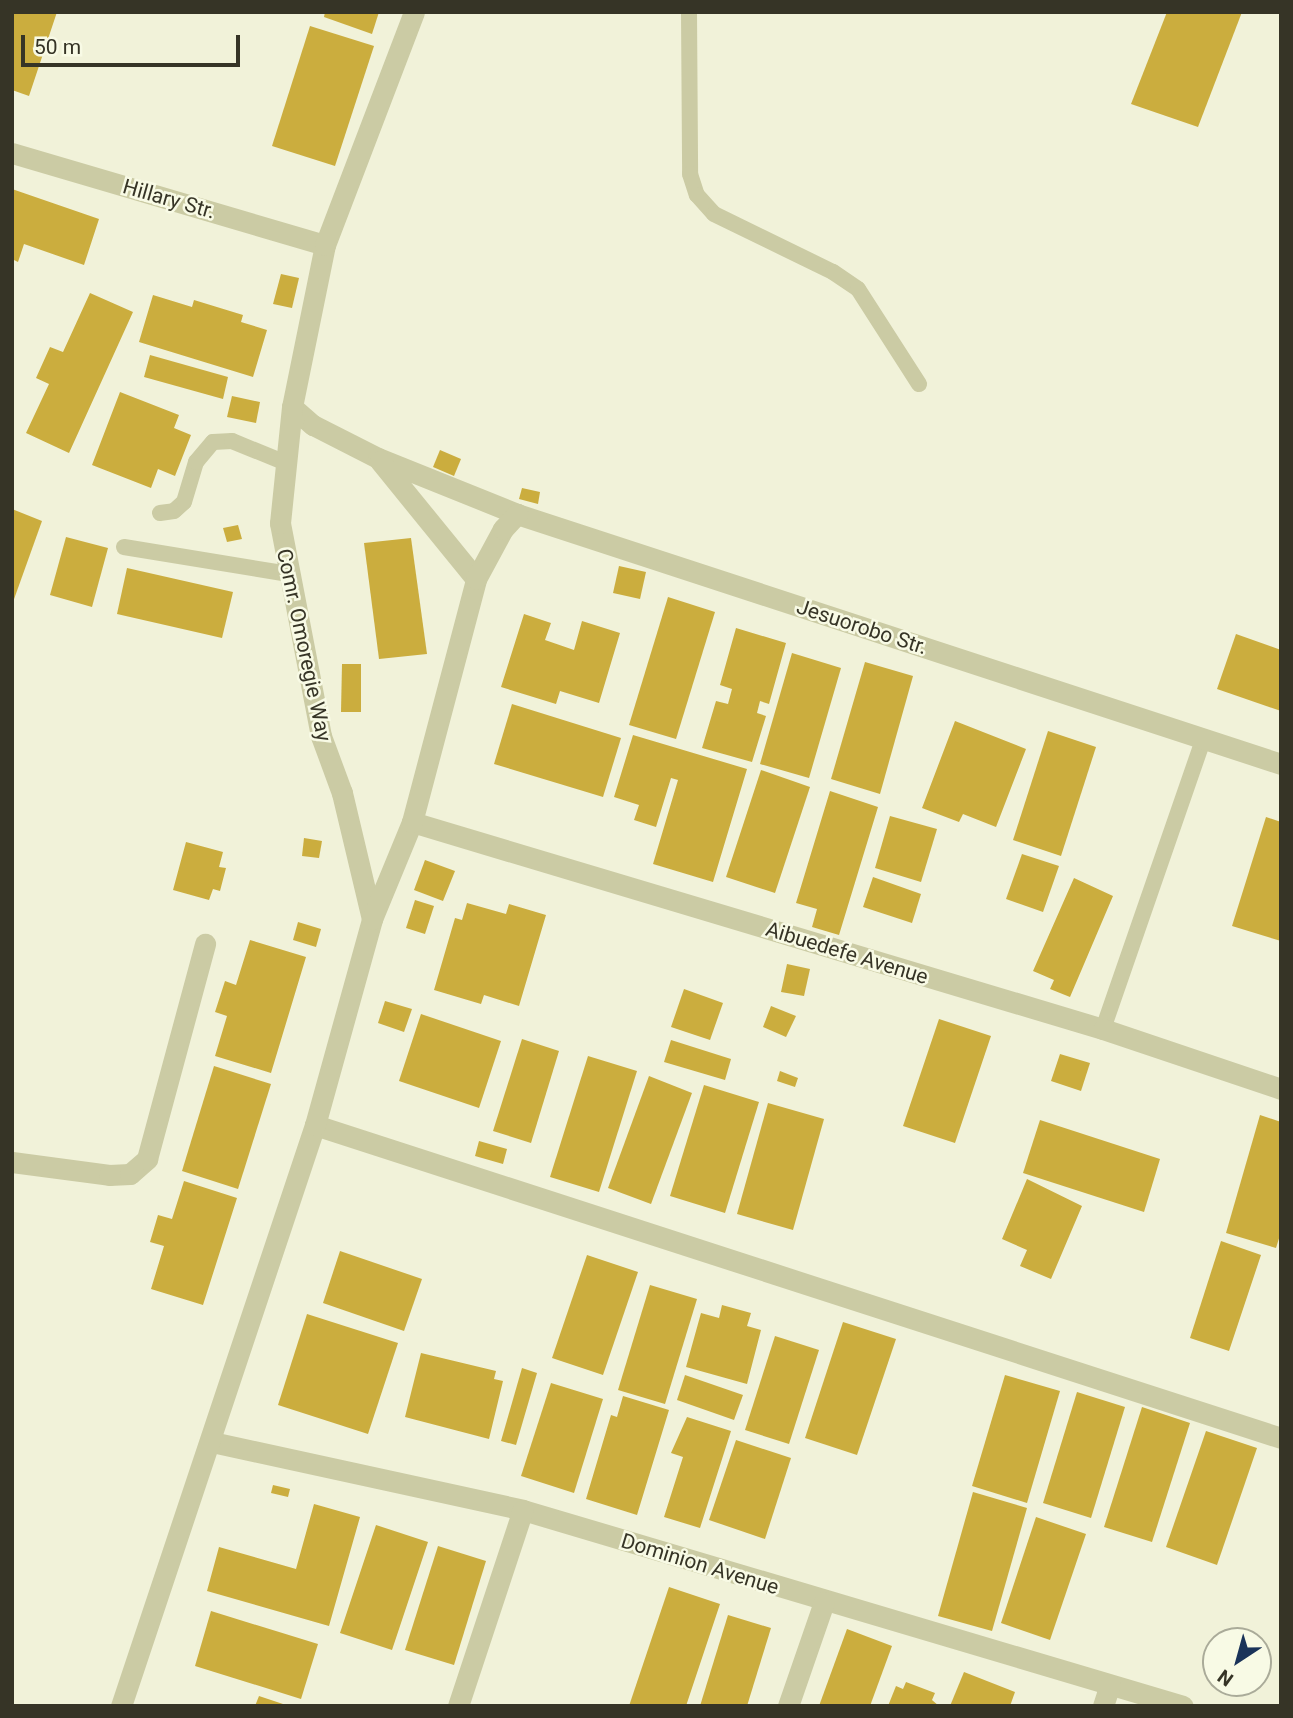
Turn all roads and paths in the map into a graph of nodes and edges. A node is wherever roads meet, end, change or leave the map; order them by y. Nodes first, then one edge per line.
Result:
1 (414, 12) edge
2 (689, 12) edge
3 (12, 153) edge
4 (325, 245) junction
5 (919, 384) dead end
6 (292, 407) junction
7 (378, 458) junction
8 (286, 463) junction
9 (160, 513) dead end
10 (517, 514) junction
11 (124, 547) dead end
12 (289, 573) junction
13 (476, 579) junction
14 (1203, 740) junction
15 (1281, 764) edge
16 (412, 822) junction
17 (372, 919) junction
18 (205, 944) dead end
19 (1102, 1030) junction
20 (1281, 1089) edge
21 (314, 1125) junction
22 (12, 1162) edge
23 (1281, 1438) edge
24 (212, 1442) junction
25 (523, 1510) junction
26 (824, 1602) junction
27 (1106, 1696) edge
28 (121, 1706) edge
29 (458, 1706) edge
30 (788, 1706) edge
31 (1183, 1706) edge

1 - 4 street, Comr. Omoregie Way
2 - 5 lane
3 - 4 street, Hillary Str.
4 - 6 street, Comr. Omoregie Way
6 - 7 street, Jesuorobo Str.
6 - 8 street, Comr. Omoregie Way
7 - 10 street, Jesuorobo Str.
7 - 13 street
8 - 9 lane
8 - 12 street, Comr. Omoregie Way
10 - 13 street
10 - 14 street, Jesuorobo Str.
11 - 12 lane
12 - 17 street, Comr. Omoregie Way
13 - 16 street
14 - 15 street, Jesuorobo Str.
14 - 19 lane
16 - 17 street
16 - 19 street, Aibuedefe Avenue
17 - 21 street
18 - 22 street
19 - 20 street, Aibuedefe Avenue
21 - 23 street
21 - 24 street
24 - 25 street, Dominion Avenue
24 - 28 street
25 - 26 street, Dominion Avenue
25 - 29 street
26 - 27 street, Dominion Avenue
26 - 30 street
27 - 31 street, Dominion Avenue

